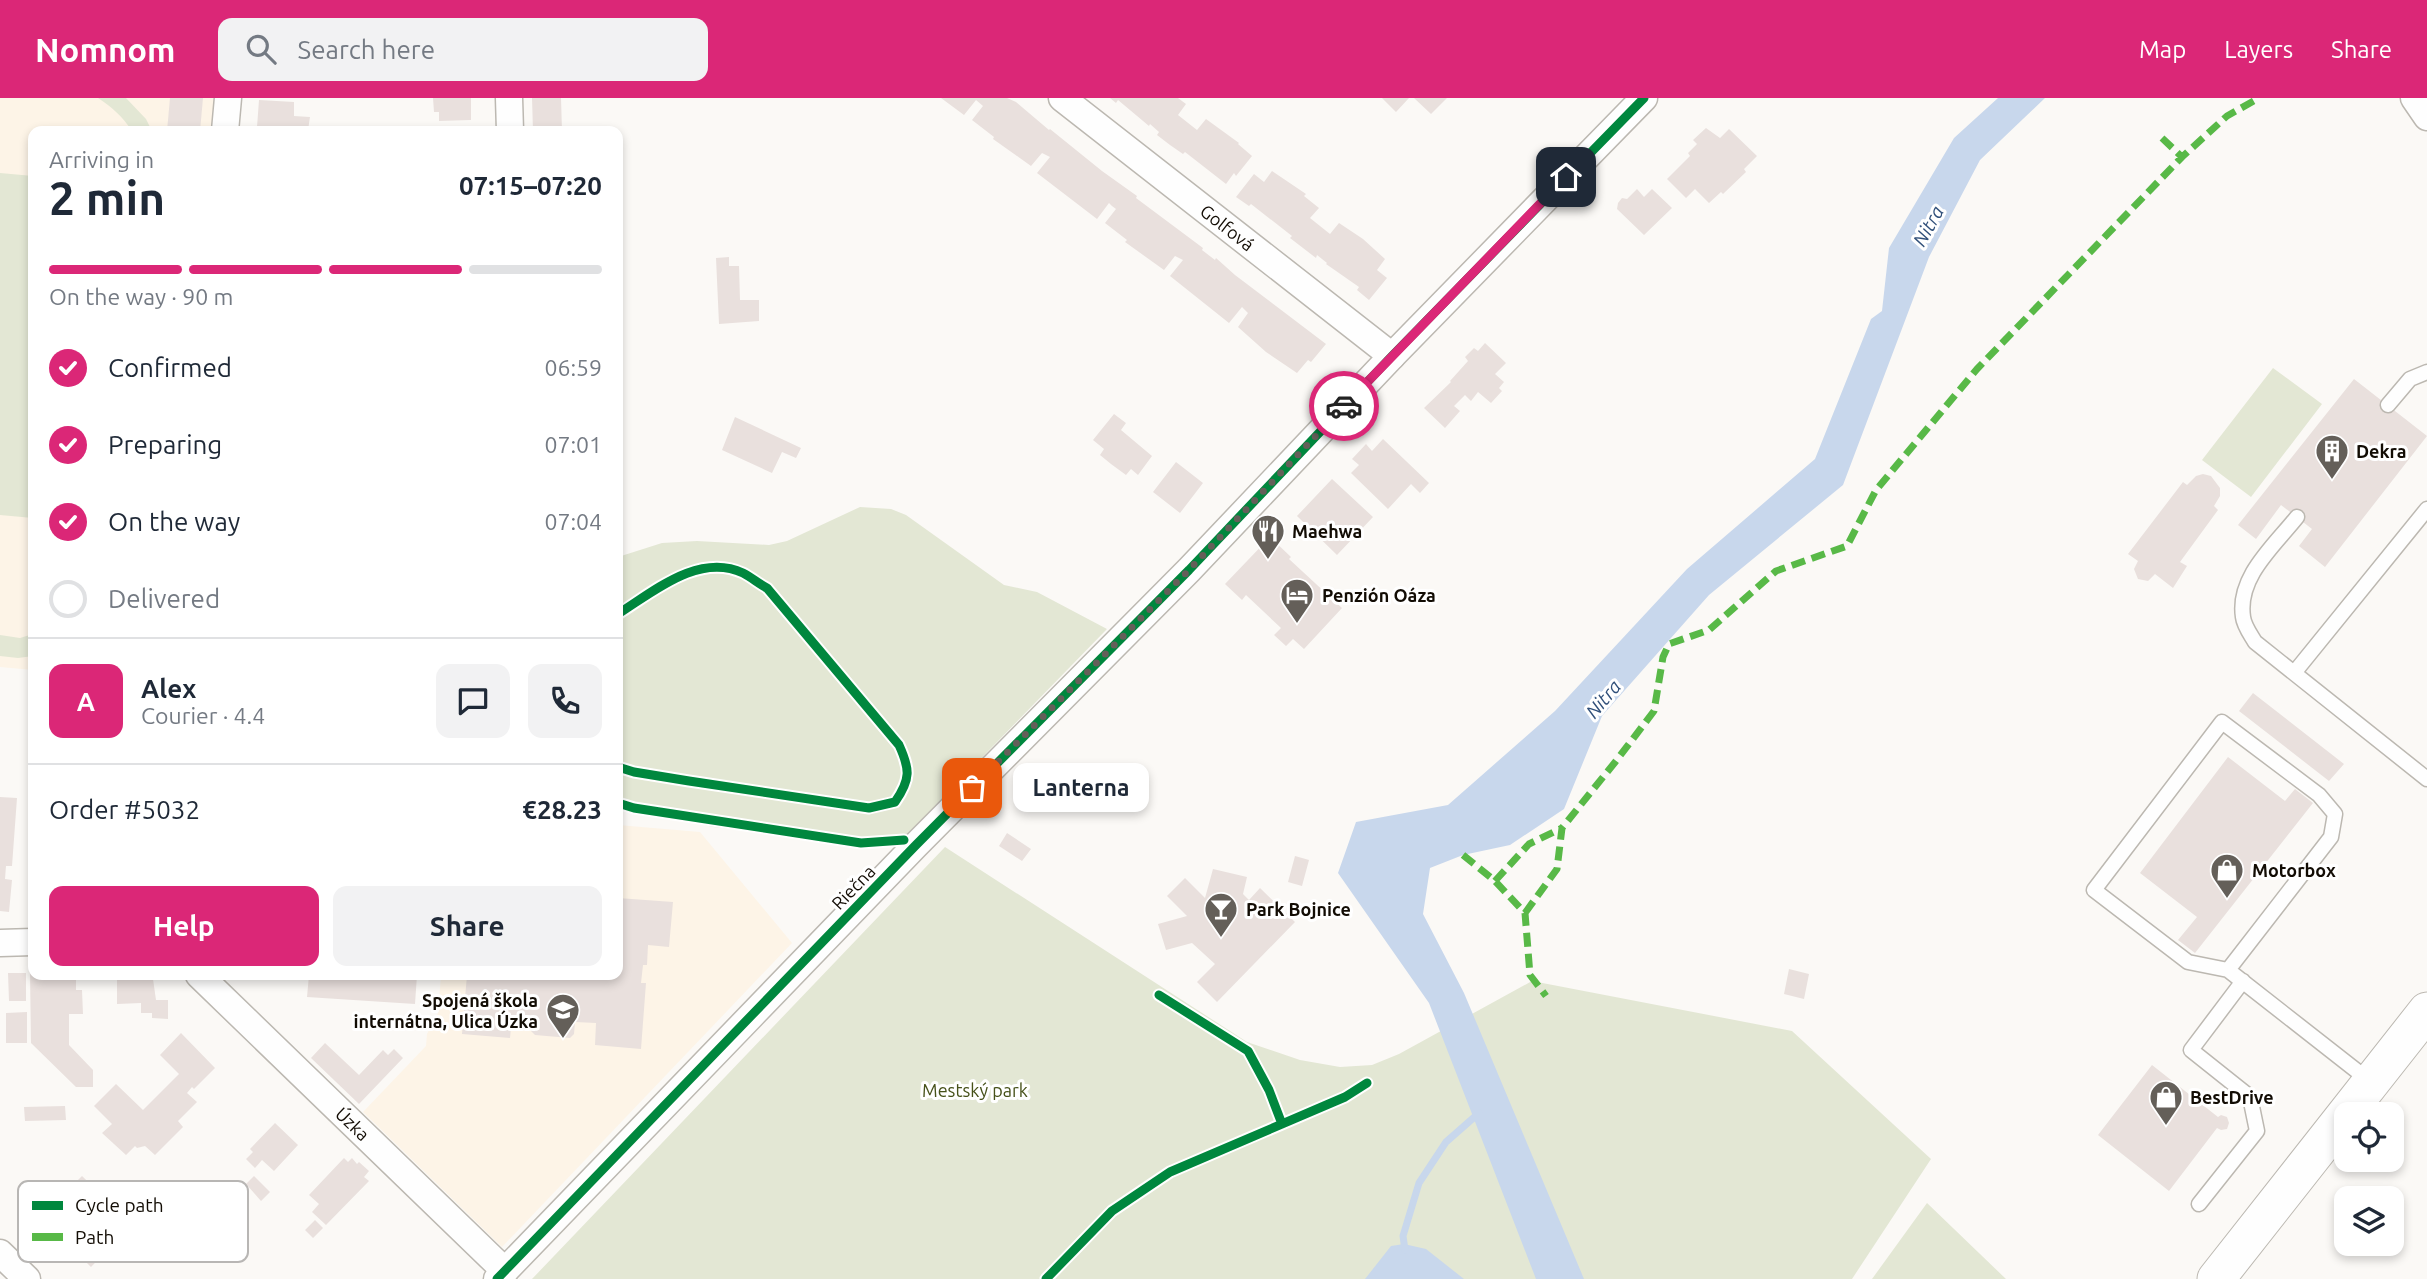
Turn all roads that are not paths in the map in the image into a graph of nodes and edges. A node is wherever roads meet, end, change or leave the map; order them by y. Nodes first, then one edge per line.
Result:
1 (228, 98) edge
2 (509, 98) edge
3 (1062, 98) edge
4 (1644, 98) edge
5 (2414, 98) edge
6 (2427, 117) edge
7 (225, 126) edge
8 (510, 126) edge
9 (1392, 356) junction
10 (2427, 372) edge
11 (2388, 405) dead end
12 (2427, 509) edge
13 (2297, 517) dead end
14 (2294, 673) junction
15 (2427, 777) edge
16 (28, 942) edge
17 (0, 943) edge
18 (2228, 970) junction
19 (204, 980) edge
20 (2243, 981) junction
21 (2427, 1011) edge
22 (2371, 1082) junction
23 (2199, 1205) dead end
24 (0, 1254) edge
25 (501, 1275) edge
26 (27, 1279) edge
27 (2217, 1279) edge

1 - 7 street
2 - 8 street
3 - 9 street, Golfová
4 - 9 street, Riečna
5 - 6 street
9 - 25 street, Riečna
10 - 11 lane
12 - 14 lane
13 - 14 lane
14 - 15 lane
16 - 17 street
18 - 18 lane
18 - 20 lane
19 - 25 street, Úzka
20 - 22 lane
20 - 23 lane
21 - 22 street
22 - 27 street
24 - 26 street

